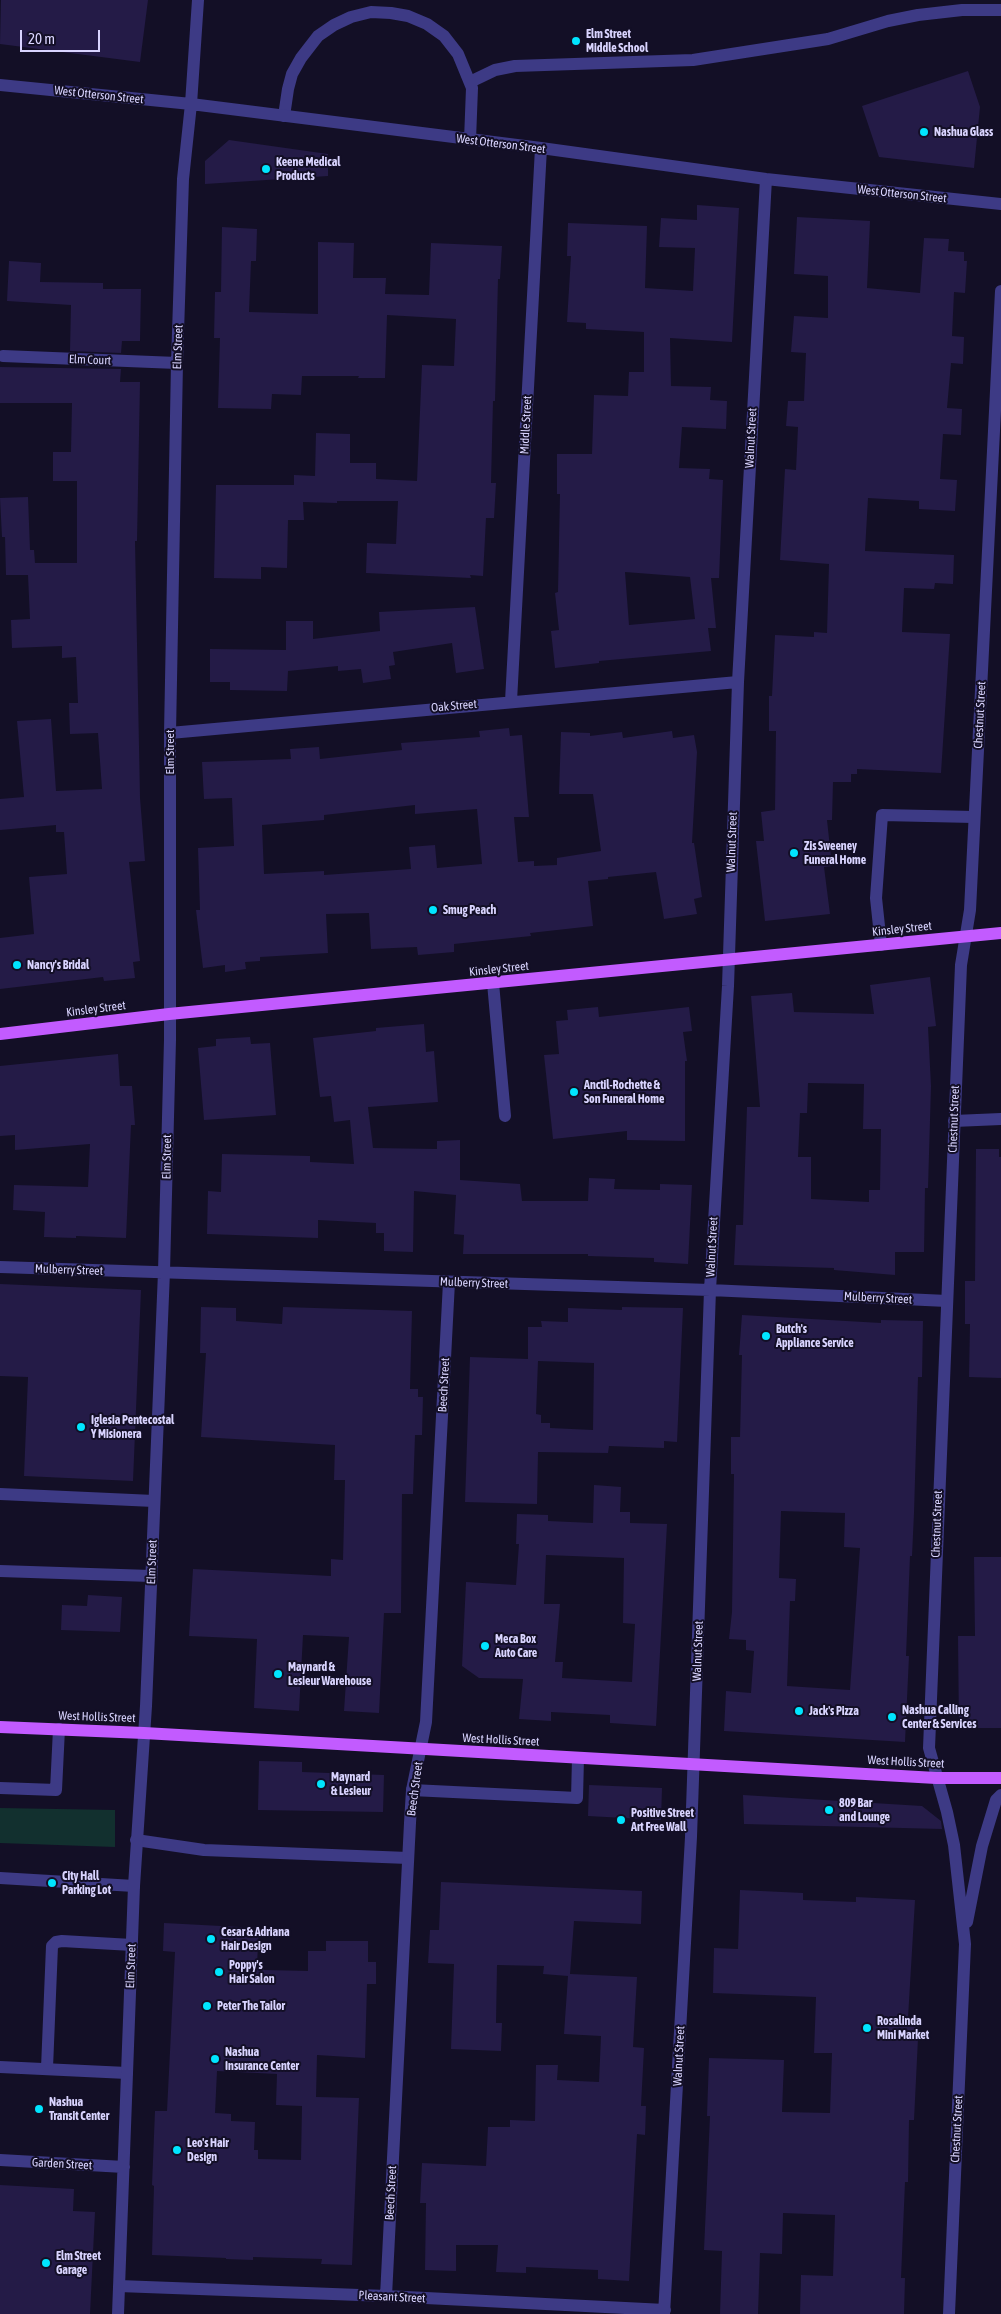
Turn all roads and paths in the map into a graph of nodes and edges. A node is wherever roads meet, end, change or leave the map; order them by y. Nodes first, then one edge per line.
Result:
1 (198, 0) edge
2 (1001, 10) edge
3 (470, 82) junction
4 (0, 85) edge
5 (191, 104) junction
6 (284, 116) junction
7 (470, 140) junction
8 (541, 148) junction
9 (766, 179) junction
10 (1001, 204) edge
11 (1001, 290) edge
12 (3, 356) dead end
13 (177, 363) junction
14 (738, 682) junction
15 (511, 701) junction
16 (170, 733) junction
17 (974, 817) junction
18 (1001, 933) edge
19 (965, 936) junction
20 (881, 945) junction
21 (728, 959) junction
22 (493, 983) junction
23 (169, 1014) junction
24 (0, 1034) edge
25 (505, 1116) dead end
26 (1001, 1119) edge
27 (954, 1121) junction
28 (0, 1267) edge
29 (164, 1272) junction
30 (449, 1282) junction
31 (710, 1290) junction
32 (947, 1300) junction
33 (0, 1494) edge
34 (154, 1501) junction
35 (0, 1570) edge
36 (151, 1576) junction
37 (0, 1727) edge
38 (59, 1729) junction
39 (144, 1733) junction
40 (421, 1749) junction
41 (578, 1758) junction
42 (694, 1764) junction
43 (936, 1778) junction
44 (1001, 1778) edge
45 (0, 1788) edge
46 (412, 1790) junction
47 (1001, 1795) edge
48 (136, 1840) junction
49 (408, 1858) junction
50 (0, 1878) edge
51 (134, 1886) junction
52 (965, 1944) junction
53 (132, 1945) junction
54 (0, 2067) edge
55 (47, 2068) junction
56 (127, 2073) junction
57 (0, 2160) edge
58 (124, 2167) junction
59 (119, 2286) junction
60 (386, 2296) junction
61 (664, 2312) edge
62 (118, 2314) edge
63 (949, 2314) edge

1 - 5 street, Elm Street
2 - 3 street
3 - 6 street
3 - 7 street
4 - 5 street, West Otterson Street
5 - 6 street, West Otterson Street
5 - 13 street, Elm Street
6 - 7 street, West Otterson Street
7 - 8 street, West Otterson Street
8 - 9 street, West Otterson Street
8 - 15 street, Middle Street
9 - 10 street, West Otterson Street
9 - 14 street, Walnut Street
11 - 17 street, Chestnut Street
12 - 13 street, Elm Court
13 - 16 street, Elm Street
14 - 15 street, Oak Street
14 - 21 street, Walnut Street
15 - 16 street, Oak Street
16 - 23 street, Elm Street
17 - 19 street, Chestnut Street
17 - 20 street
18 - 19 main road, Kinsley Street
19 - 20 main road, Kinsley Street
19 - 27 street, Chestnut Street
20 - 21 main road, Kinsley Street
21 - 22 main road, Kinsley Street
21 - 31 street, Walnut Street
22 - 23 main road, Kinsley Street
22 - 25 street
23 - 24 main road, Kinsley Street
23 - 29 street, Elm Street
26 - 27 street
27 - 32 street, Chestnut Street
28 - 29 street, Mulberry Street
29 - 30 street, Mulberry Street
29 - 34 street, Elm Street
30 - 31 street, Mulberry Street
30 - 40 street, Beech Street
31 - 32 street, Mulberry Street
31 - 42 street, Walnut Street
32 - 43 street, Chestnut Street
33 - 34 street
34 - 36 street, Elm Street
35 - 36 street
36 - 39 street, Elm Street
37 - 38 main road, West Hollis Street
38 - 39 main road, West Hollis Street
38 - 45 street
39 - 40 main road, West Hollis Street
39 - 48 street, Elm Street
40 - 41 main road, West Hollis Street
40 - 46 street, Beech Street
41 - 42 main road, West Hollis Street
41 - 46 street
42 - 43 main road, West Hollis Street
42 - 61 street, Walnut Street
43 - 44 main road, West Hollis Street
43 - 52 street, Chestnut Street
46 - 49 street, Beech Street
47 - 52 street, Chestnut Street
48 - 49 street
48 - 51 street, Elm Street
49 - 60 street, Beech Street
50 - 51 street
51 - 53 street, Elm Street
52 - 63 street, Chestnut Street
53 - 55 street
53 - 56 street, Elm Street
54 - 55 street
55 - 56 street
56 - 58 street, Elm Street
57 - 58 street, Garden Street
58 - 59 street, Elm Street
59 - 60 street, Pleasant Street
59 - 62 street, Elm Street
60 - 61 street, Pleasant Street

